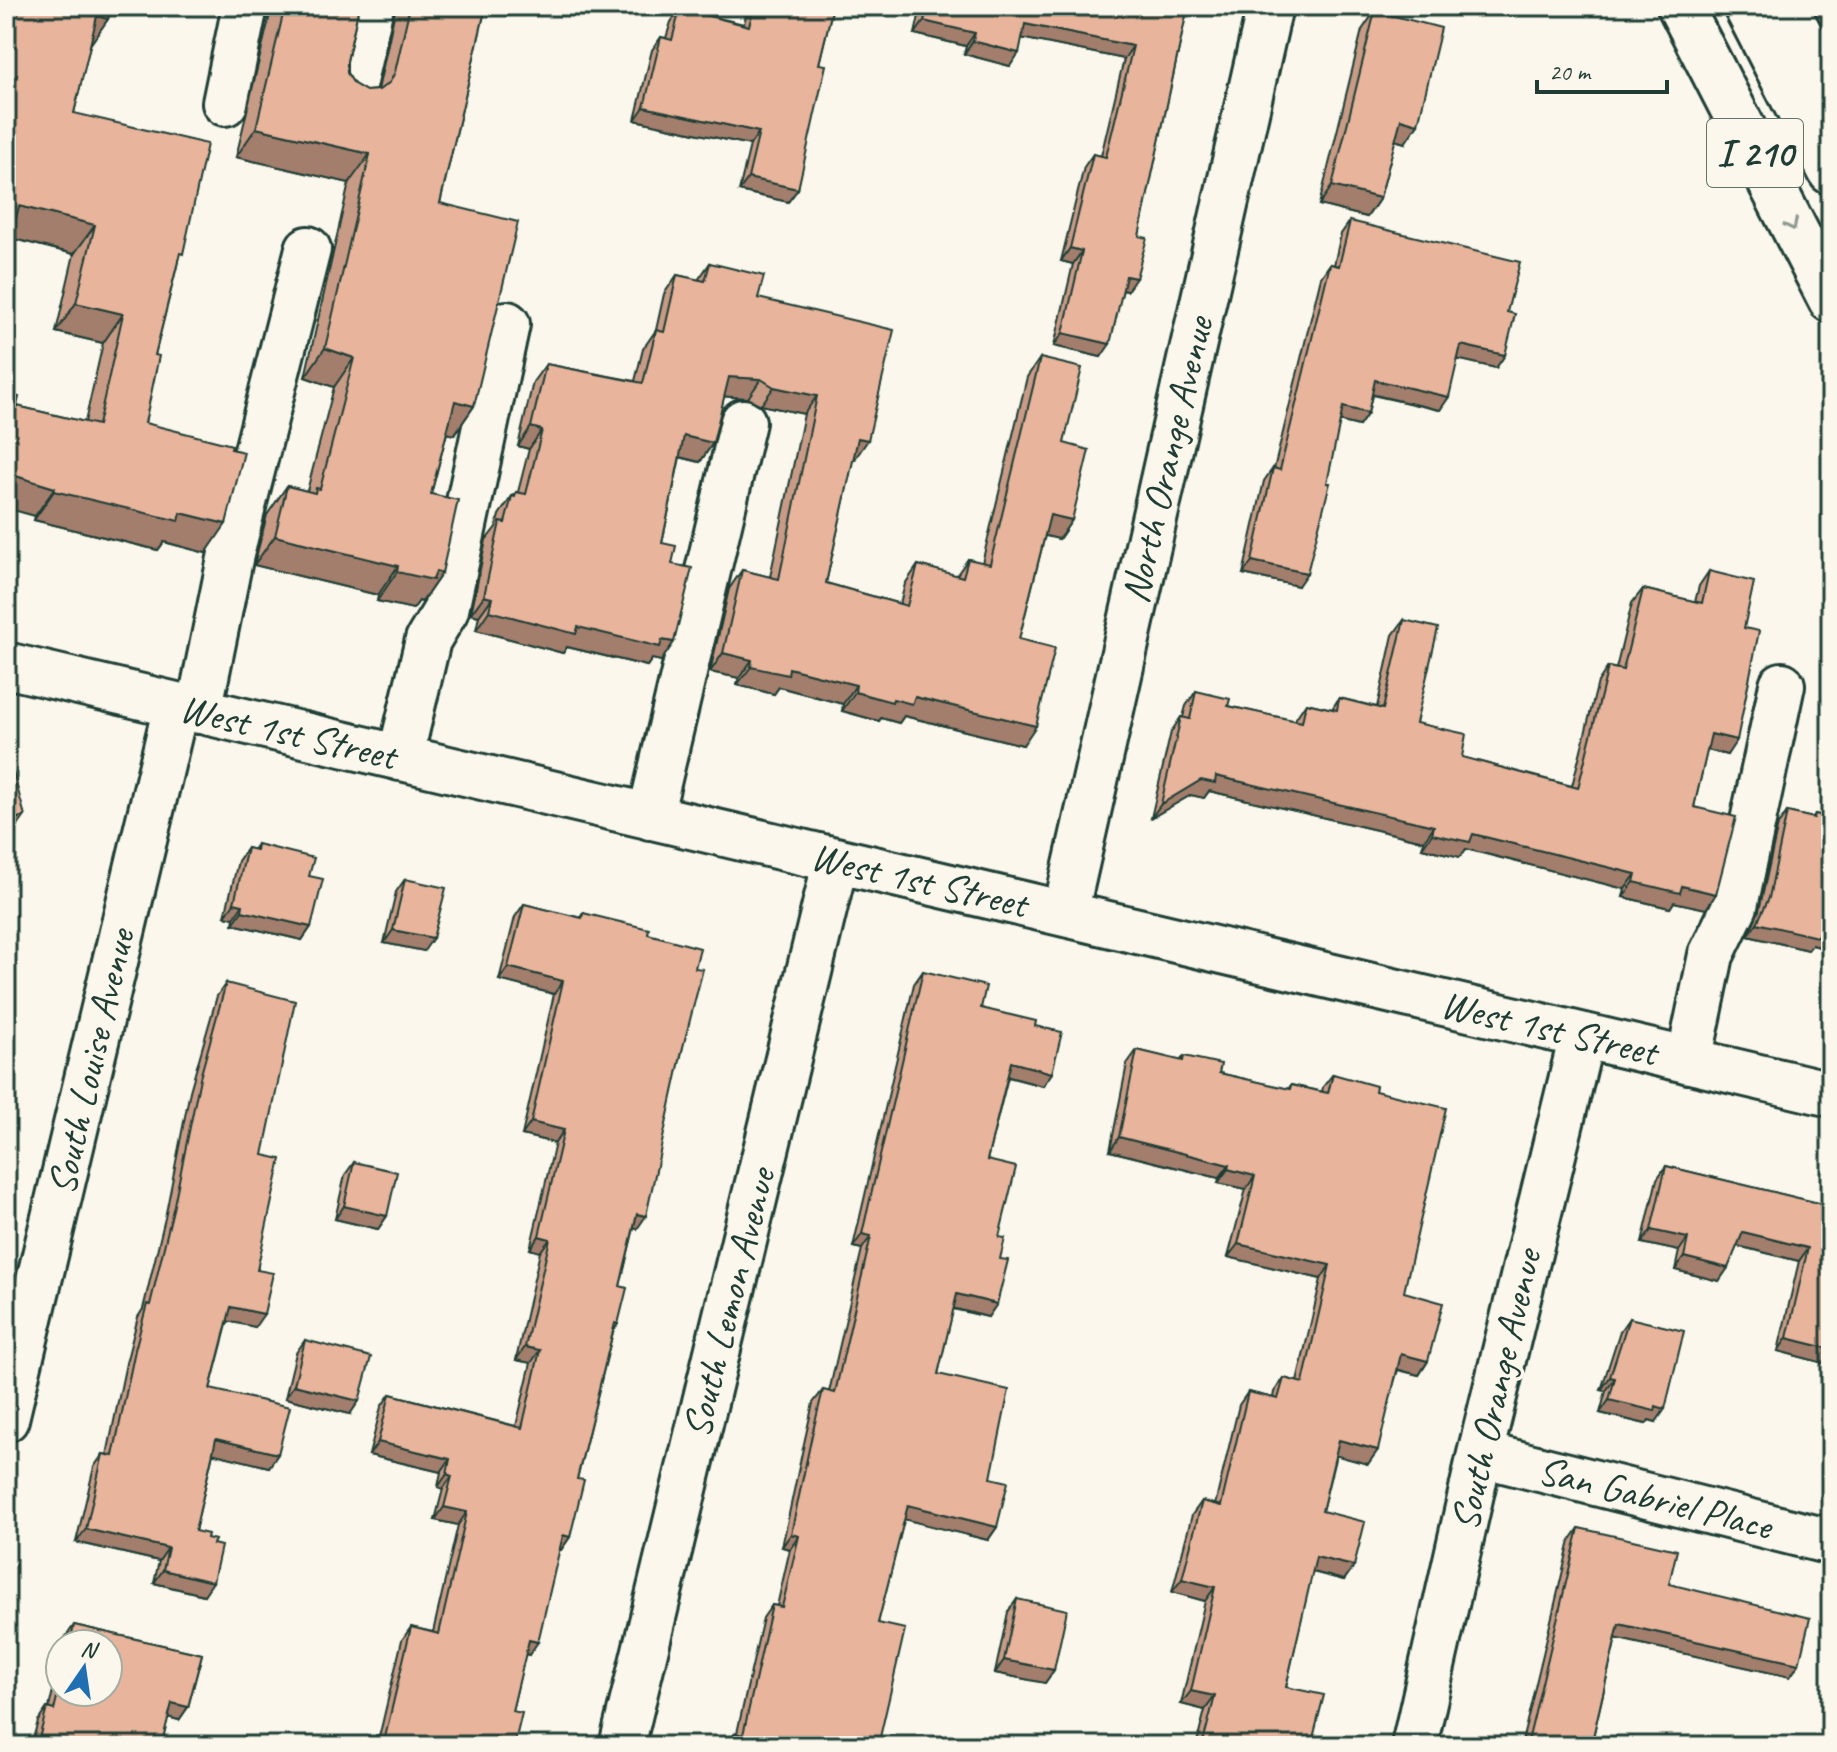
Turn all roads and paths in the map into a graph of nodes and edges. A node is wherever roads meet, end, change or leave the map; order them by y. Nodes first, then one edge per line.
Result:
1 (245, 6) edge
2 (371, 6) edge
3 (1270, 6) edge
4 (1680, 6) edge
5 (1746, 6) edge
6 (1785, 6) edge
7 (351, 95) edge
8 (1831, 95) edge
9 (225, 103) dead end
10 (1831, 172) edge
11 (308, 249) dead end
12 (1831, 300) edge
13 (507, 324) edge
14 (743, 422) dead end
15 (6, 665) edge
16 (1782, 685) dead end
17 (187, 708) junction
18 (400, 758) junction
19 (650, 817) junction
20 (836, 860) junction
21 (1065, 914) junction
22 (1582, 1036) junction
23 (1689, 1061) junction
24 (1831, 1094) edge
25 (6, 1419) edge
26 (1480, 1454) junction
27 (1831, 1542) edge
28 (622, 1746) edge
29 (1414, 1746) edge

1 - 9 main road
2 - 7 main road
3 - 21 main road, North Orange Avenue
4 -> 12 main road, I 210
5 - 10 main road
6 - 8 main road
11 - 17 main road, South Louise Avenue
13 - 18 main road
14 - 19 main road
15 - 17 main road, West 1st Street
16 - 23 main road
17 - 18 main road, West 1st Street
17 - 25 main road, South Louise Avenue
18 - 19 main road, West 1st Street
19 - 20 main road, West 1st Street
20 - 21 main road, West 1st Street
20 - 28 main road, South Lemon Avenue
21 - 22 main road, West 1st Street
22 - 23 main road, West 1st Street
22 - 26 main road, South Orange Avenue
23 - 24 main road, West 1st Street
26 - 27 main road, San Gabriel Place
26 - 29 main road, South Orange Avenue

